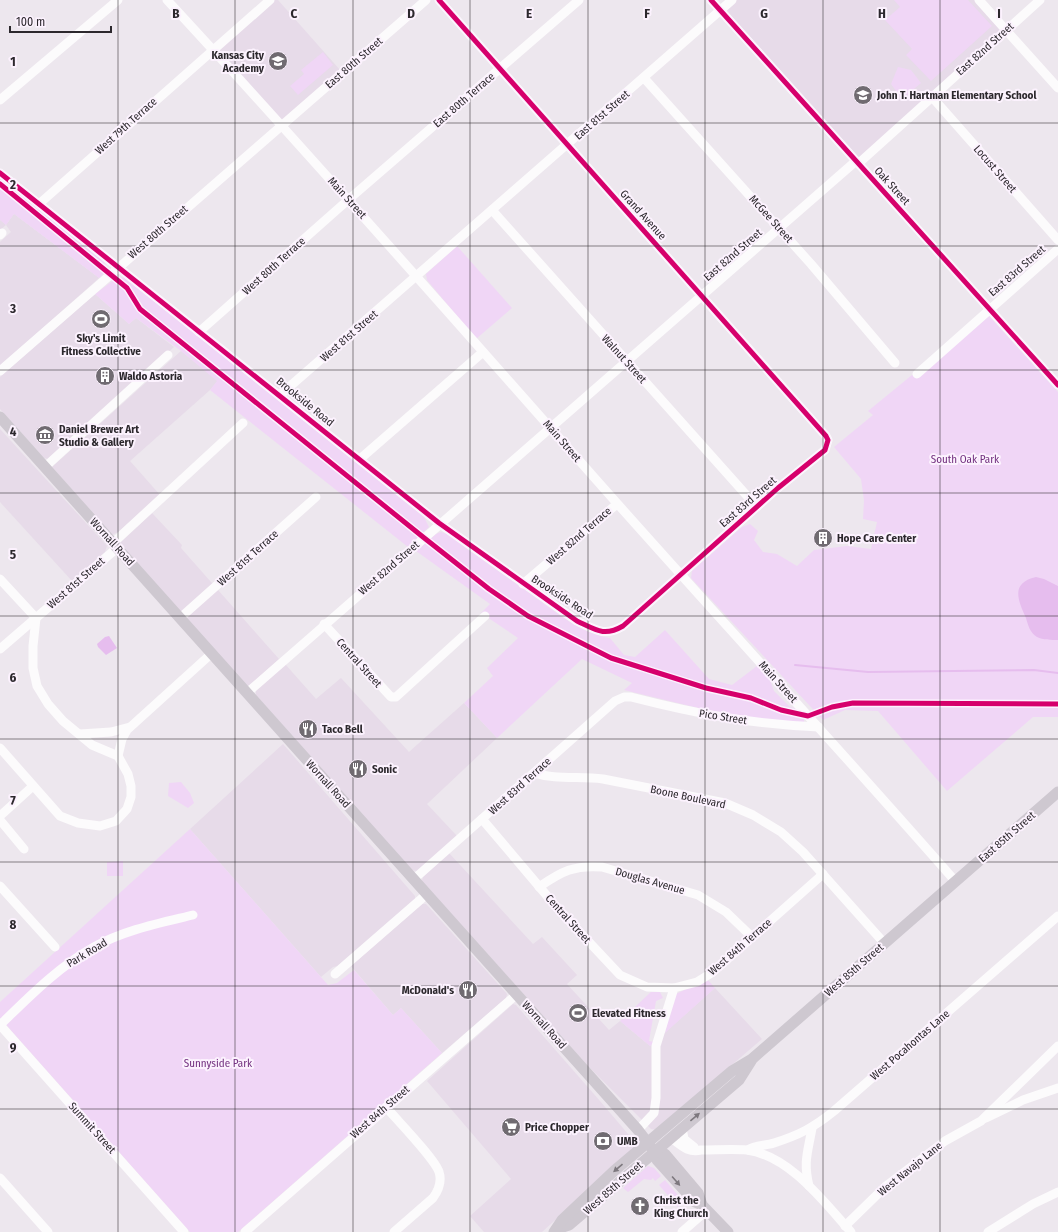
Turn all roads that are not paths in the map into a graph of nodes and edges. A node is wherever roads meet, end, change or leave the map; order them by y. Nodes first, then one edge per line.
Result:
1 (118, 0) edge
2 (167, 0) edge
3 (270, 0) edge
4 (426, 0) edge
5 (439, 0) edge
6 (579, 0) edge
7 (711, 0) edge
8 (732, 0) edge
9 (979, 0) edge
10 (1040, 0) edge
11 (720, 11) junction
12 (1007, 30) junction
13 (213, 49) junction
14 (500, 69) junction
15 (644, 78) junction
16 (1058, 88) edge
17 (932, 97) junction
18 (0, 100) edge
19 (281, 126) junction
20 (567, 145) junction
21 (857, 162) junction
22 (0, 173) edge
23 (348, 200) junction
24 (39, 204) junction
25 (492, 210) junction
26 (779, 228) junction
27 (1058, 240) edge
28 (1058, 249) edge
29 (117, 267) junction
30 (417, 276) junction
31 (701, 296) junction
32 (989, 308) junction
33 (199, 332) junction
34 (483, 352) junction
35 (168, 355) dead end
36 (626, 361) junction
37 (895, 363) dead end
38 (0, 371) edge
39 (917, 374) dead end
40 (1058, 386) edge
41 (280, 395) junction
42 (0, 417) edge
43 (243, 423) dead end
44 (550, 428) junction
45 (827, 446) joint
46 (360, 459) junction
47 (45, 467) junction
48 (316, 497) dead end
49 (617, 504) junction
50 (757, 507) junction
51 (439, 523) junction
52 (115, 545) junction
53 (681, 574) junction
54 (0, 579) edge
55 (523, 584) junction
56 (485, 616) dead end
57 (36, 618) junction
58 (180, 618) junction
59 (324, 624) junction
60 (607, 633) joint
61 (0, 649) edge
62 (211, 654) junction
63 (247, 693) junction
64 (628, 697) joint
65 (131, 726) junction
66 (819, 727) junction
67 (80, 734) junction
68 (0, 748) edge
69 (118, 756) junction
70 (534, 773) junction
71 (33, 786) junction
72 (1058, 792) edge
73 (0, 816) edge
74 (482, 819) junction
75 (0, 820) edge
76 (24, 849) dead end
77 (823, 874) junction
78 (414, 879) junction
79 (956, 882) junction
80 (0, 886) edge
81 (539, 886) junction
82 (427, 894) junction
83 (193, 915) dead end
84 (1058, 916) edge
85 (752, 937) junction
86 (885, 944) junction
87 (55, 947) dead end
88 (335, 974) dead end
89 (674, 988) junction
90 (517, 994) junction
91 (0, 1025) edge
92 (1058, 1046) edge
93 (752, 1059) junction
94 (1058, 1088) edge
95 (386, 1107) junction
96 (981, 1121) junction
97 (682, 1128) junction
98 (812, 1128) junction
99 (638, 1130) junction
100 (670, 1138) junction
101 (651, 1147) junction
102 (701, 1150) junction
103 (748, 1150) junction
104 (0, 1178) edge
105 (810, 1186) junction
106 (1058, 1192) edge
107 (705, 1208) junction
108 (848, 1229) edge
109 (556, 1231) edge
110 (48, 1232) edge
111 (184, 1232) edge
112 (245, 1232) edge
113 (394, 1232) edge
114 (682, 1232) edge
115 (728, 1232) edge
116 (988, 1232) edge

1 - 18 street
2 - 13 street, Main Street
3 - 13 street, West 79th Terrace
4 - 19 street, East 80th Street
5 - 14 street, Grand Avenue
6 - 14 street, East 80th Terrace
7 - 11 street, Oak Street
8 - 11 street, East 81st Street
9 - 12 street
10 - 12 street, East 82nd Street
11 - 15 street, East 81st Street
11 - 21 street, Oak Street
12 - 16 street
12 - 17 street, East 82nd Street
13 - 19 street, Main Street
13 - 24 street, West 79th Terrace
14 - 20 street, Grand Avenue
14 - 23 street, East 80th Terrace
15 - 20 street, East 81st Street
15 - 26 street, McGee Street
17 - 21 street, East 82nd Street
17 - 27 street, Locust Street
19 - 23 street, Main Street
19 - 29 street, West 80th Street
20 - 25 street, East 81st Street
20 - 31 street, Grand Avenue
21 - 26 street, East 82nd Street
21 - 32 street, Oak Street
22 - 24 street, Brookside Road
23 - 30 street, Main Street
23 - 33 street, West 80th Terrace
24 - 29 street, Brookside Road
25 - 30 street, East 81st Street
25 - 36 street, Walnut Street
26 - 31 street, East 82nd Street
26 - 37 street, McGee Street
28 - 32 street, East 83rd Street
29 - 33 street, Brookside Road
29 - 38 street, West 80th Street
30 - 34 street, Main Street
30 - 41 street, West 81st Street
31 - 36 street, East 82nd Street
31 - 45 street, Grand Avenue
32 - 39 street, East 83rd Street
32 - 40 street, Oak Street
33 - 41 street, Brookside Road
34 - 44 street, Main Street
34 - 46 street
35 - 47 street
36 - 44 street, East 82nd Street
36 - 50 street, Walnut Street
41 - 46 street, Brookside Road
42 - 47 main road, Wornall Road
43 - 52 street, West 81st Street
44 - 49 street, Main Street
44 - 51 street, West 82nd Street
45 - 50 street, East 83rd Street
46 - 51 street, Brookside Road
47 - 52 main road, Wornall Road
48 - 58 street, West 81st Terrace
49 - 53 street, Main Street
49 - 55 street, West 82nd Terrace
50 - 53 street, East 83rd Street
51 - 55 street, Brookside Road
51 - 59 street, West 82nd Street
52 - 57 street, West 81st Street
52 - 58 main road, Wornall Road
53 - 60 street, East 83rd Street
53 - 66 street, Main Street
54 - 57 street
55 - 60 street, Brookside Road
56 - 59 street, Central Street
57 - 61 street, West 81st Street
57 - 67 street
58 - 62 main road, Wornall Road
59 - 63 street, West 82nd Street
62 - 63 main road, Wornall Road
62 - 65 street
63 - 78 main road, Wornall Road
64 - 66 street, Pico Street
64 - 70 street, West 83rd Terrace
65 - 67 street
65 - 69 street
66 - 79 street, Main Street
67 - 69 street
68 - 71 street
69 - 71 street
70 - 74 street, West 83rd Terrace
70 - 77 street, Boone Boulevard
71 - 73 street
72 - 79 main road, East 85th Street
74 - 78 street, West 83rd Terrace
74 - 81 street, Central Street
75 - 76 street
77 - 85 street, West 84th Terrace
77 - 86 street, Boone Boulevard
78 - 82 main road, Wornall Road
79 - 86 main road, West 85th Street
80 - 87 street
81 - 85 street, Douglas Avenue
81 - 89 street, Central Street
82 - 88 street
82 - 90 main road, Wornall Road
83 - 91 street, Park Road
84 - 98 street, West Pocahontas Lane
85 - 89 street, West 84th Terrace
86 - 93 main road, West 85th Street
89 - 99 street
90 - 95 street, West 84th Street
90 - 99 main road, Wornall Road
91 - 111 street, Summit Street
92 - 96 street, West Navajo Lane
97 -> 93 main road, West 85th Street
93 - 101 main road, West 85th Street
94 - 96 street, West Navajo Lane
95 - 112 street, West 84th Street
95 - 113 street
96 - 108 street, West Navajo Lane
97 - 100 main road, West 85th Street
97 - 102 street
98 - 103 street, West Pocahontas Lane
98 - 105 street
99 - 101 main road, Wornall Road
100 - 101 main road, West 85th Street
100 - 102 street
101 - 107 main road, Wornall Road
101 - 109 main road, West 85th Street
102 - 103 street
103 - 105 street
104 - 110 street
105 - 108 street
106 - 116 street
107 - 114 street
107 - 115 main road, Wornall Road

